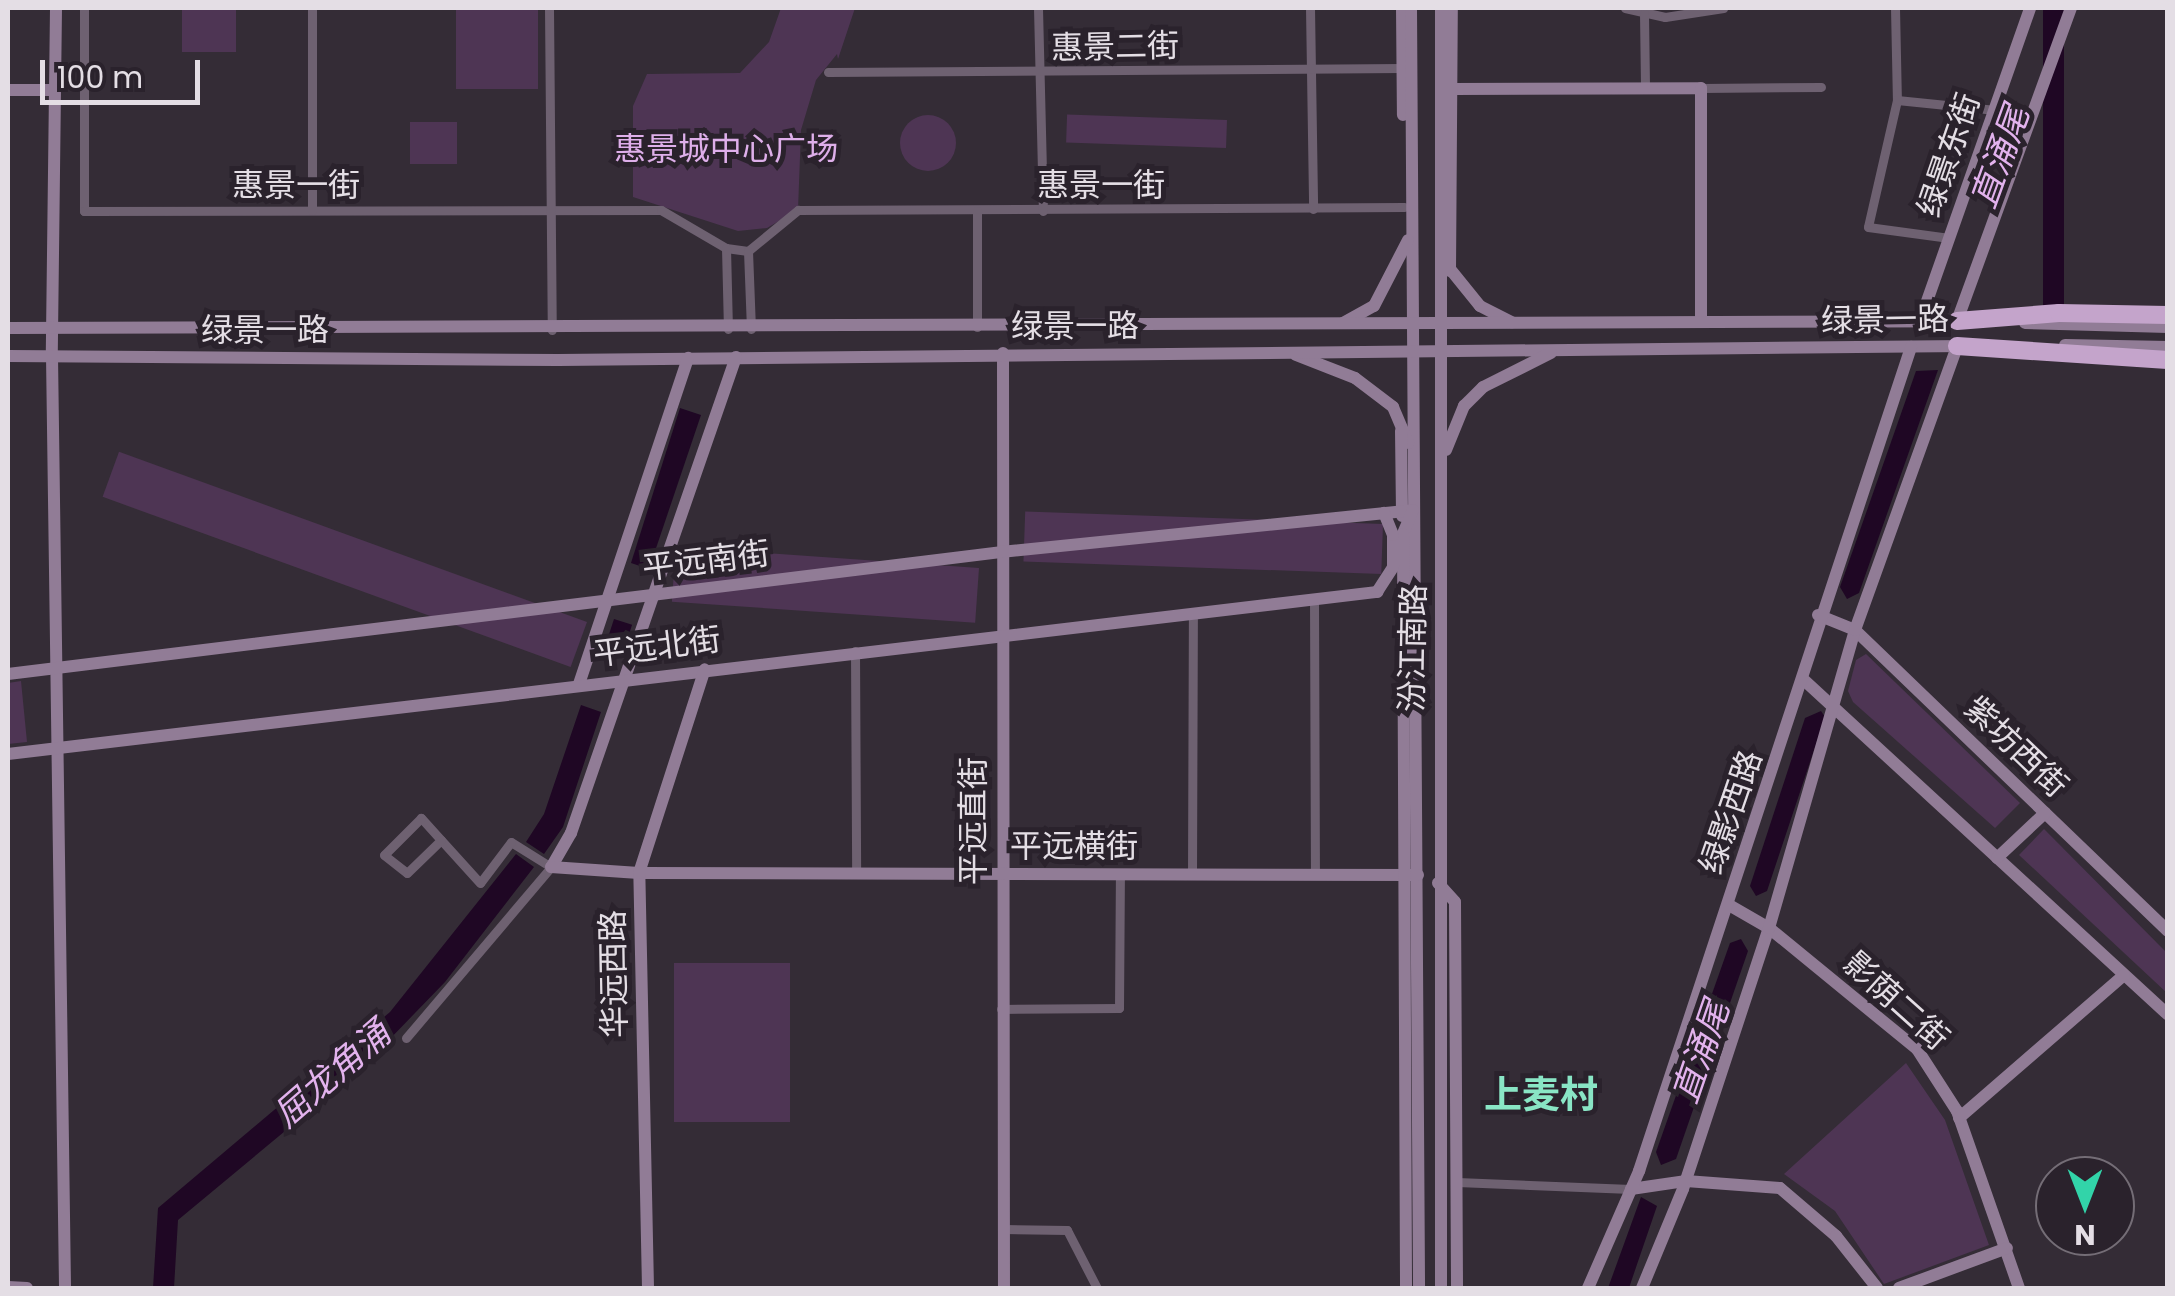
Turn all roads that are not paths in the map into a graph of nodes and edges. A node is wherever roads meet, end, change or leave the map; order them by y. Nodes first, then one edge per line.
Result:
1 (56, 8) edge
2 (84, 8) edge
3 (312, 8) edge
4 (549, 8) edge
5 (1038, 8) edge
6 (1310, 8) edge
7 (1402, 8) edge
8 (1411, 8) edge
9 (1441, 8) edge
10 (1452, 8) edge
11 (1626, 8) edge
12 (1723, 8) edge
13 (1895, 8) edge
14 (2030, 8) edge
15 (2070, 8) edge
16 (1644, 14) junction
17 (1402, 68) junction
18 (1310, 69) junction
19 (828, 72) dead end
20 (1040, 73) junction
21 (1821, 86) dead end
22 (1645, 88) junction
23 (1701, 88) junction
24 (8, 90) edge
25 (55, 90) junction
26 (1453, 90) junction
27 (1896, 100) junction
28 (1994, 110) junction
29 (1404, 207) junction
30 (1313, 209) junction
31 (312, 210) junction
32 (550, 210) junction
33 (1043, 210) junction
34 (977, 211) junction
35 (1412, 229) junction
36 (1950, 238) junction
37 (726, 248) junction
38 (1404, 249) junction
39 (748, 251) junction
40 (1447, 265) junction
41 (2168, 315) edge
42 (1920, 321) junction
43 (1957, 321) junction
44 (1701, 322) junction
45 (1514, 323) junction
46 (1340, 324) junction
47 (1409, 324) junction
48 (1444, 324) junction
49 (977, 327) junction
50 (2168, 327) edge
51 (8, 328) edge
52 (52, 328) junction
53 (728, 329) junction
54 (750, 329) junction
55 (552, 330) junction
56 (1958, 346) junction
57 (2168, 346) edge
58 (1911, 347) junction
59 (1290, 352) junction
60 (1410, 352) junction
61 (1444, 352) junction
62 (1554, 352) junction
63 (1003, 354) junction
64 (8, 356) edge
65 (52, 356) junction
66 (736, 357) junction
67 (688, 358) junction
68 (2168, 360) edge
69 (1401, 424) junction
70 (1413, 455) junction
71 (1443, 456) junction
72 (1407, 510) junction
73 (1384, 513) junction
74 (1002, 552) junction
75 (1403, 590) junction
76 (1377, 592) junction
77 (655, 594) junction
78 (607, 600) junction
79 (1314, 600) junction
80 (1193, 612) junction
81 (1818, 615) junction
82 (1854, 630) junction
83 (1002, 632) junction
84 (855, 650) junction
85 (56, 667) junction
86 (705, 668) junction
87 (8, 674) edge
88 (627, 678) junction
89 (1805, 681) junction
90 (579, 684) junction
91 (1832, 707) junction
92 (57, 747) junction
93 (8, 754) edge
94 (2045, 813) junction
95 (441, 840) junction
96 (1997, 858) junction
97 (551, 867) junction
98 (639, 873) junction
99 (856, 874) junction
100 (1000, 874) junction
101 (1120, 874) junction
102 (1192, 874) junction
103 (1315, 874) junction
104 (1403, 874) junction
105 (1418, 875) junction
106 (1438, 883) junction
107 (1728, 905) junction
108 (1770, 928) junction
109 (2168, 931) edge
110 (1438, 938) junction
111 (1456, 938) junction
112 (2124, 975) junction
113 (1001, 1009) junction
114 (2168, 1015) edge
115 (1411, 1036) junction
116 (406, 1038) dead end
117 (1959, 1118) junction
118 (1686, 1181) junction
119 (1440, 1182) junction
120 (1457, 1182) junction
121 (1412, 1183) junction
122 (1631, 1189) junction
123 (1003, 1230) junction
124 (2007, 1248) junction
125 (8, 1287) edge
126 (27, 1288) edge
127 (65, 1288) edge
128 (648, 1288) edge
129 (1004, 1288) edge
130 (1097, 1288) edge
131 (1406, 1288) edge
132 (1418, 1288) edge
133 (1440, 1288) edge
134 (1457, 1288) edge
135 (1588, 1288) edge
136 (1642, 1288) edge
137 (1877, 1288) edge
138 (1899, 1288) edge
139 (2020, 1288) edge

1 - 25 street
2 - 31 street, 惠景一街
3 - 31 street
4 - 32 street
5 - 20 street
6 - 18 street
7 - 17 street
8 - 35 street
9 - 40 street, 汾江南路
10 - 26 street
11 - 16 street
12 - 16 street
13 - 27 street
14 - 28 street, 绿景东街
15 - 43 street, 绿景东街
16 - 22 street
17 - 18 street, 惠景二街
17 - 29 street
18 - 20 street, 惠景二街
18 - 30 street
19 - 20 street, 惠景二街
20 - 33 street
21 - 23 street
22 - 23 street
22 - 26 street
23 - 44 street
24 - 25 street
25 - 52 street
26 - 40 street
27 - 28 street
27 - 36 street
28 - 36 street, 绿景东街
29 - 30 street, 惠景一街
29 - 38 street
30 - 33 street, 惠景一街
31 - 32 street, 惠景一街
32 - 37 street, 惠景一街
32 - 55 street
33 - 34 street, 惠景一街
34 - 39 street, 惠景一街
34 - 49 street
35 - 38 street
35 - 47 street, 汾江南路
36 - 42 street, 绿景东街
37 - 39 street
37 - 53 street
38 - 46 street
39 - 54 street
40 - 45 street
40 - 48 street, 汾江南路
41 - 43 highway
42 - 43 street, 绿景一路
42 - 44 street, 绿景一路
43 - 50 street, 绿景一路
44 - 45 street, 绿景一路
45 - 48 street, 绿景一路
46 - 47 street, 绿景一路
46 - 49 street, 绿景一路
47 - 48 street, 绿景一路
47 - 60 street, 汾江南路
48 - 61 street, 汾江南路
49 - 54 street, 绿景一路
51 - 52 street, 绿景一路
52 - 55 street, 绿景一路
52 - 65 street
53 - 54 street, 绿景一路
53 - 55 street, 绿景一路
56 - 57 street, 绿景一路
56 - 58 street, 绿景一路
56 - 68 highway
56 - 82 street, 绿影西路
58 - 62 street, 绿景一路
58 - 81 street, 绿影西路
59 - 60 street, 绿景一路
59 - 63 street, 绿景一路
59 - 69 street
60 - 61 street, 绿景一路
60 - 70 street, 汾江南路
61 - 62 street, 绿景一路
61 - 71 street, 汾江南路
62 - 71 street
63 - 66 street, 绿景一路
63 - 74 street, 平远直街
64 - 65 street, 绿景一路
65 - 67 street, 绿景一路
65 - 85 street
66 - 67 street, 绿景一路
66 - 77 street
67 - 78 street
69 - 70 street
69 - 72 street
70 - 72 street, 汾江南路
71 - 106 street, 汾江南路
72 - 73 street, 平远南街
72 - 75 street
72 - 105 street, 汾江南路
73 - 74 street, 平远南街
73 - 76 street
74 - 77 street, 平远南街
74 - 83 street, 平远直街
75 - 76 street, 平远北街
75 - 104 street
76 - 79 street, 平远北街
77 - 78 street, 平远南街
77 - 88 street
78 - 85 street, 平远南街
78 - 90 street
79 - 80 street, 平远北街
79 - 103 street
80 - 83 street, 平远北街
80 - 102 street
81 - 82 street, 紫坊西街
81 - 89 street, 绿影西路
82 - 91 street, 绿影西路
82 - 94 street, 紫坊西街
83 - 84 street, 平远北街
83 - 100 street, 平远直街
84 - 86 street, 平远北街
84 - 99 street
85 - 87 street, 平远南街
85 - 92 street
86 - 88 street, 平远北街
86 - 98 street, 华远西路
88 - 90 street, 平远北街
88 - 97 street
89 - 91 street
89 - 107 street, 绿影西路
90 - 92 street, 平远北街
91 - 96 street
91 - 108 street, 绿影西路
92 - 93 street, 平远北街
92 - 127 street
94 - 96 street
94 - 109 street, 紫坊西街
95 - 95 street
95 - 97 street
96 - 112 street
97 - 98 street, 平远横街
97 - 116 street
98 - 99 street, 平远横街
98 - 128 street, 华远西路
99 - 100 street, 平远横街
100 - 101 street, 平远横街
100 - 113 street, 平远直街
101 - 102 street, 平远横街
101 - 113 street
102 - 103 street, 平远横街
103 - 104 street, 平远横街
104 - 105 street, 平远横街
104 - 115 street
105 - 115 street, 汾江南路
106 - 110 street, 汾江南路
106 - 111 street
107 - 108 street, 影荫二街
107 - 122 street, 绿影西路
108 - 117 street, 影荫二街
108 - 118 street, 绿影西路
110 - 111 street
110 - 119 street, 汾江南路
111 - 120 street
112 - 114 street
112 - 117 street
113 - 123 street, 平远直街
115 - 121 street, 汾江南路
117 - 124 street, 影荫二街
118 - 122 street
118 - 136 street, 绿影西路
118 - 137 street
119 - 120 street
119 - 133 street, 汾江南路
120 - 122 street
120 - 134 street
121 - 131 street
121 - 132 street, 汾江南路
122 - 135 street, 绿影西路
123 - 129 street, 平远直街
123 - 130 street
124 - 138 street
124 - 139 street, 影荫二街
125 - 126 street

